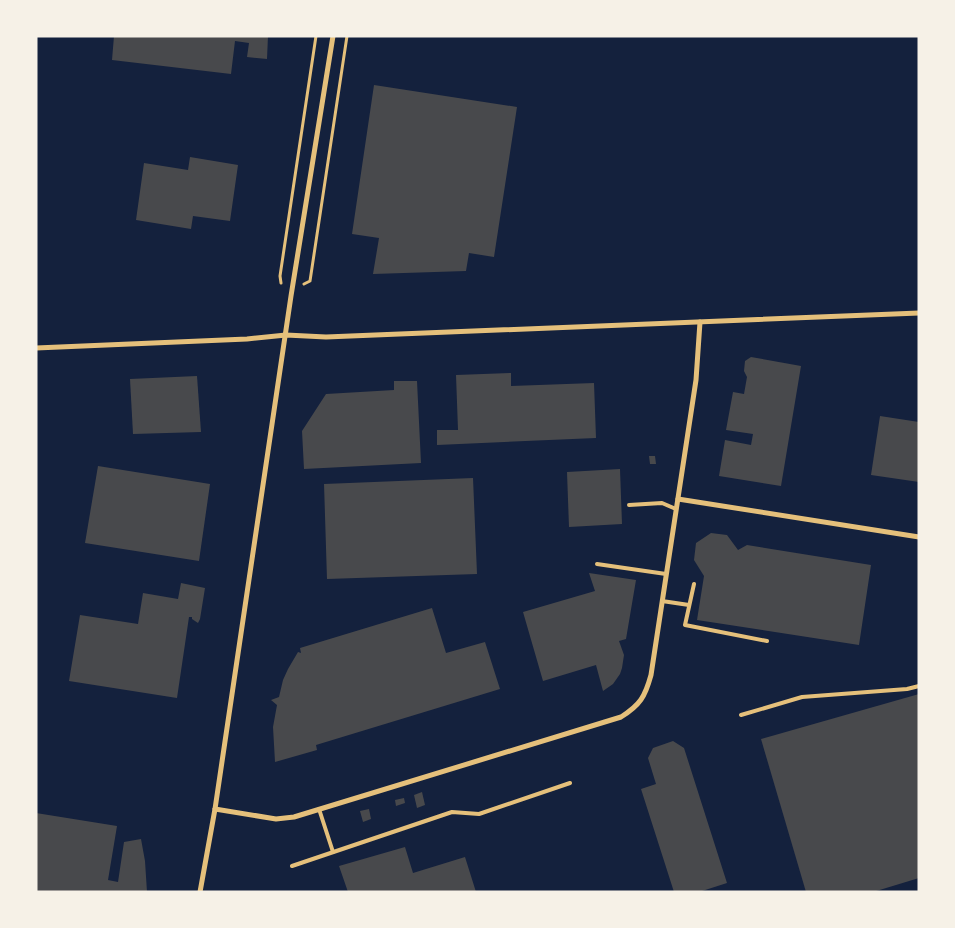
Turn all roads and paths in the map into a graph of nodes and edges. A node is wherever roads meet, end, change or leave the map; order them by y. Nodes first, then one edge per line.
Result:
1 (316, 36) edge
2 (333, 36) edge
3 (347, 36) edge
4 (280, 276) dead end
5 (310, 281) dead end
6 (919, 312) edge
7 (700, 322) junction
8 (286, 334) junction
9 (36, 348) edge
10 (678, 499) junction
11 (629, 505) dead end
12 (676, 509) junction
13 (919, 537) edge
14 (597, 564) dead end
15 (666, 574) junction
16 (694, 584) dead end
17 (662, 601) junction
18 (689, 605) junction
19 (766, 642) dead end
20 (919, 686) edge
21 (742, 715) dead end
22 (570, 783) dead end
23 (215, 809) junction
24 (319, 809) junction
25 (333, 852) junction
26 (292, 866) dead end
27 (200, 892) edge

1 - 4 path
2 - 8 street
3 - 5 path
6 - 7 street
7 - 8 street
7 - 10 street
8 - 9 street
8 - 23 street
10 - 12 street
10 - 13 street
11 - 12 lane
12 - 15 street
14 - 15 lane
15 - 17 street
16 - 18 lane
17 - 18 lane
17 - 24 street
18 - 19 lane
20 - 21 lane
22 - 25 lane
23 - 24 street
23 - 27 street
24 - 25 lane
25 - 26 lane

